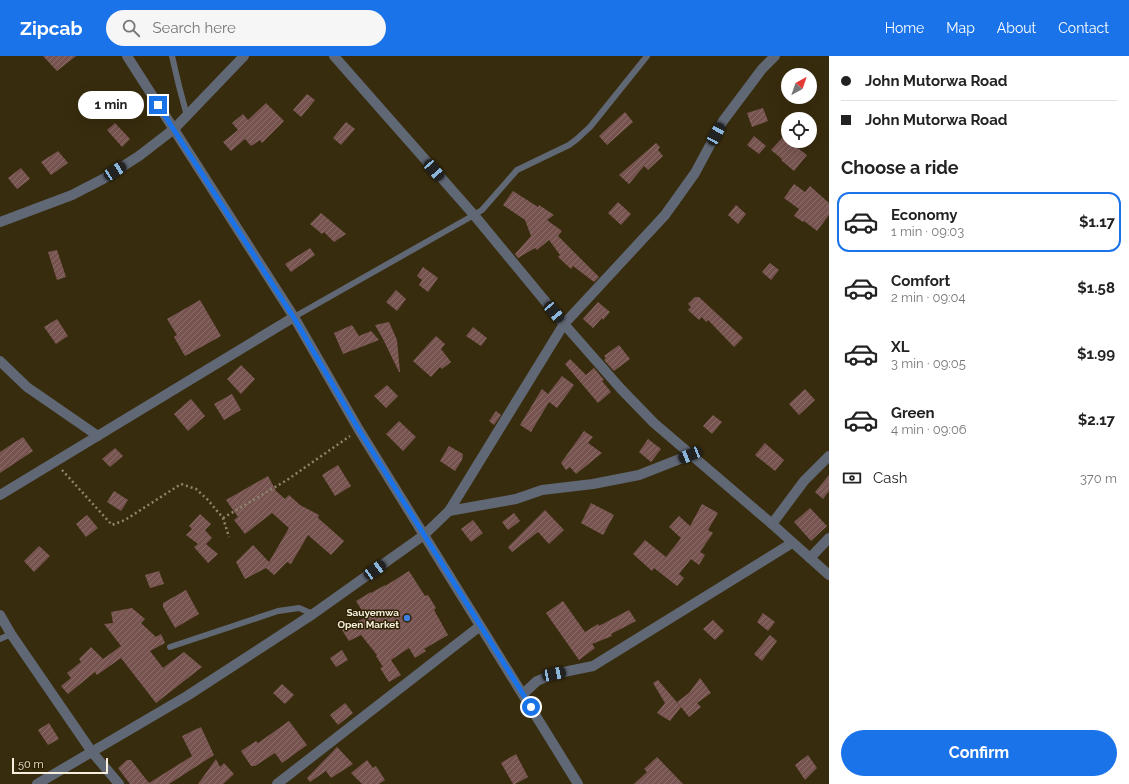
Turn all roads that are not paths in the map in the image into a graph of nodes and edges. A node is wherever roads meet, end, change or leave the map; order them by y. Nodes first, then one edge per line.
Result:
1 (126, 56) edge
2 (172, 56) edge
3 (244, 56) edge
4 (334, 56) edge
5 (647, 56) edge
6 (775, 56) edge
7 (187, 116) junction
8 (174, 129) junction
9 (474, 215) junction
10 (0, 222) edge
11 (294, 318) junction
12 (564, 324) junction
13 (0, 361) edge
14 (98, 436) junction
15 (690, 455) junction
16 (829, 456) edge
17 (0, 496) edge
18 (449, 511) junction
19 (772, 524) junction
20 (424, 535) junction
21 (829, 538) edge
22 (792, 542) junction
23 (810, 558) junction
24 (829, 575) edge
25 (313, 614) junction
26 (0, 615) edge
27 (480, 626) junction
28 (11, 634) junction
29 (0, 639) edge
30 (170, 647) dead end
31 (523, 694) junction
32 (92, 752) junction
33 (37, 784) edge
34 (119, 784) edge
35 (277, 784) edge
36 (578, 784) edge

1 - 8 street
2 - 7 lane
3 - 7 street
4 - 9 street
5 - 9 lane
6 - 12 street
7 - 8 street
8 - 10 street
8 - 11 street
9 - 11 lane
9 - 12 street
11 - 14 street
11 - 20 street
12 - 15 street
12 - 18 street
13 - 14 street
14 - 17 street
15 - 18 street
15 - 19 street
16 - 19 street
18 - 20 street
19 - 22 street
20 - 25 street
20 - 27 street
21 - 23 street
22 - 23 street
22 - 31 street
23 - 24 street
25 - 30 lane
25 - 32 street
26 - 28 street
27 - 31 street
27 - 35 street
28 - 29 lane
28 - 32 street
31 - 36 street
32 - 33 street
32 - 34 street

